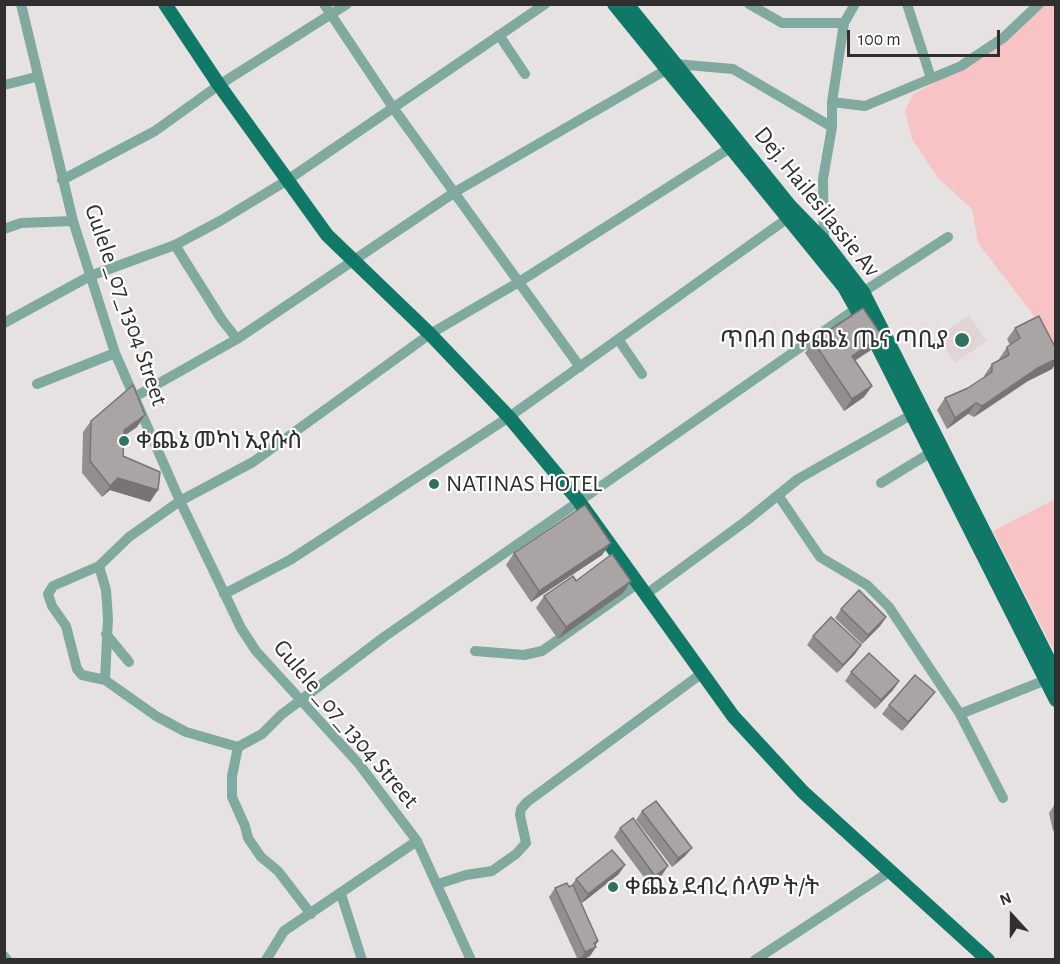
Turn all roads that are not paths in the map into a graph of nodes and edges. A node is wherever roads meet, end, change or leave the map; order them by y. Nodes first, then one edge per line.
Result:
1 (35, 4) edge
2 (165, 4) edge
3 (324, 4) edge
4 (346, 4) edge
5 (545, 4) edge
6 (614, 4) edge
7 (627, 4) edge
8 (749, 4) edge
9 (855, 4) edge
10 (907, 4) edge
11 (1038, 4) edge
12 (22, 8) edge
13 (332, 15) junction
14 (844, 23) junction
15 (499, 35) junction
16 (670, 67) junction
17 (525, 74) dead end
18 (36, 77) junction
19 (932, 78) junction
20 (4, 85) edge
21 (219, 85) junction
22 (832, 102) junction
23 (394, 109) junction
24 (832, 127) junction
25 (730, 148) junction
26 (62, 180) junction
27 (286, 181) junction
28 (455, 192) junction
29 (788, 218) junction
30 (73, 221) junction
31 (4, 230) edge
32 (948, 237) dead end
33 (824, 241) junction
34 (175, 245) junction
35 (354, 261) junction
36 (90, 276) junction
37 (519, 282) junction
38 (863, 292) junction
39 (857, 308) junction
40 (4, 323) edge
41 (430, 334) junction
42 (237, 339) junction
43 (618, 339) junction
44 (115, 353) junction
45 (580, 367) junction
46 (642, 374) dead end
47 (37, 384) dead end
48 (133, 398) junction
49 (911, 415) junction
50 (509, 417) junction
51 (930, 453) junction
52 (881, 483) dead end
53 (778, 495) junction
54 (579, 500) junction
55 (180, 501) junction
56 (99, 566) junction
57 (641, 590) junction
58 (224, 594) junction
59 (106, 634) junction
60 (476, 651) dead end
61 (129, 662) dead end
62 (701, 674) junction
63 (1051, 677) edge
64 (105, 680) junction
65 (1056, 700) edge
66 (301, 702) junction
67 (960, 714) junction
68 (238, 747) junction
69 (1003, 798) dead end
70 (417, 841) junction
71 (889, 872) junction
72 (438, 884) junction
73 (340, 894) junction
74 (311, 914) junction
75 (4, 956) edge
76 (7, 960) edge
77 (266, 960) edge
78 (362, 960) edge
79 (471, 960) edge
80 (755, 960) edge
81 (988, 960) edge

1 - 12 street
2 - 21 main road
3 - 13 street
4 - 13 street
5 - 15 street
6 - 16 main road
7 - 16 main road, Dej. Hailesilassie Av
8 - 14 street
9 - 14 street
10 - 19 street
11 - 19 street
12 - 18 street, Gulele _07_1304 Street
13 - 21 street
13 - 23 street
14 - 22 street
15 - 17 street
15 - 23 street
16 - 24 street
16 - 25 main road
16 - 28 street
16 - 33 main road, Dej. Hailesilassie Av
18 - 20 street
18 - 26 street, Gulele _07_1304 Street
19 - 22 street
21 - 26 street
21 - 27 main road
22 - 24 street
23 - 27 street
23 - 28 street
24 - 33 street
25 - 29 main road
25 - 37 street
26 - 30 street, Gulele _07_1304 Street
27 - 34 street
27 - 35 main road
28 - 35 street
28 - 37 street
29 - 39 main road
29 - 43 street
30 - 31 street
30 - 36 street, Gulele _07_1304 Street
32 - 38 street
33 - 38 main road, Dej. Hailesilassie Av
34 - 36 street
34 - 42 street
35 - 41 main road
35 - 42 street
36 - 40 street
36 - 44 street, Gulele _07_1304 Street
37 - 41 street
37 - 45 street
38 - 63 main road, Dej. Hailesilassie Av
39 - 49 main road
39 - 54 street
41 - 50 main road
41 - 55 street
42 - 48 street
43 - 45 street
43 - 46 street
44 - 47 street
44 - 48 street, Gulele _07_1304 Street
45 - 50 street
48 - 55 street, Gulele _07_1304 Street
49 - 51 main road
49 - 53 street
50 - 54 main road
50 - 58 street
51 - 52 street
51 - 63 main road
53 - 57 street
53 - 67 street
54 - 57 main road
54 - 66 street
55 - 56 street
55 - 58 street, Gulele _07_1304 Street
56 - 59 street
56 - 64 street
57 - 60 street
57 - 62 main road
58 - 66 street, Gulele _07_1304 Street
59 - 61 street
59 - 64 street
62 - 71 main road
62 - 72 street
63 - 65 main road
63 - 67 street
64 - 68 street
66 - 68 street
66 - 70 street, Gulele _07_1304 Street
67 - 69 street
68 - 74 street
70 - 72 street, Gulele _07_1304 Street
70 - 73 street
71 - 80 street
71 - 81 main road
72 - 79 street, Gulele _07_1304 Street
73 - 74 street
73 - 78 street
74 - 77 street
75 - 76 street

